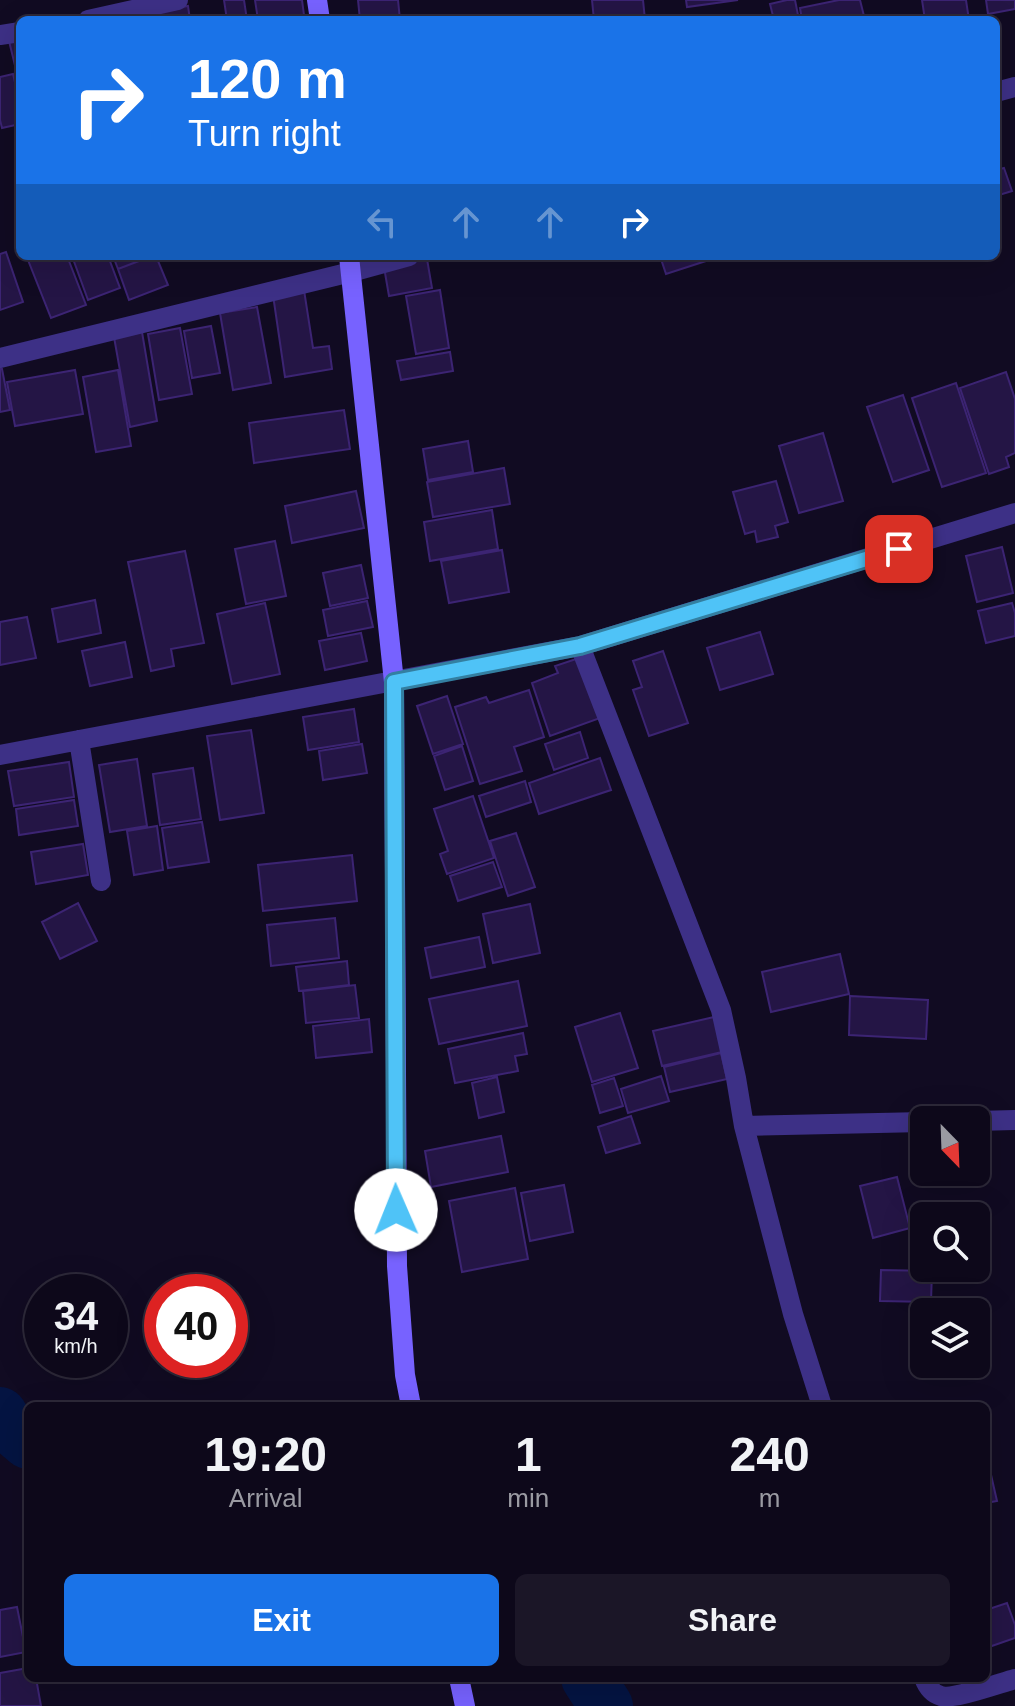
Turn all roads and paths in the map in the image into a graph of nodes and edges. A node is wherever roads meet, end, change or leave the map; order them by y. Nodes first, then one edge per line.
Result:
1 (178, 0) edge
2 (92, 13) edge
3 (380, 260) edge
4 (350, 264) edge
5 (0, 358) edge
6 (1015, 513) edge
7 (580, 646) junction
8 (394, 682) junction
9 (79, 740) junction
10 (0, 755) edge
11 (101, 881) dead end
12 (1015, 1120) edge
13 (990, 1121) edge
14 (910, 1122) edge
15 (744, 1126) junction
16 (410, 1402) edge
17 (821, 1402) edge
18 (1015, 1679) edge
19 (460, 1682) edge
20 (925, 1682) edge
21 (465, 1706) edge

1 - 2 street
3 - 4 street
4 - 5 street
4 - 8 street
6 - 7 street
7 - 8 street
7 - 15 street
8 - 9 street
8 - 16 street
9 - 10 street
9 - 11 street
12 - 13 street
14 - 15 street
15 - 17 street
18 - 20 street
19 - 21 street

